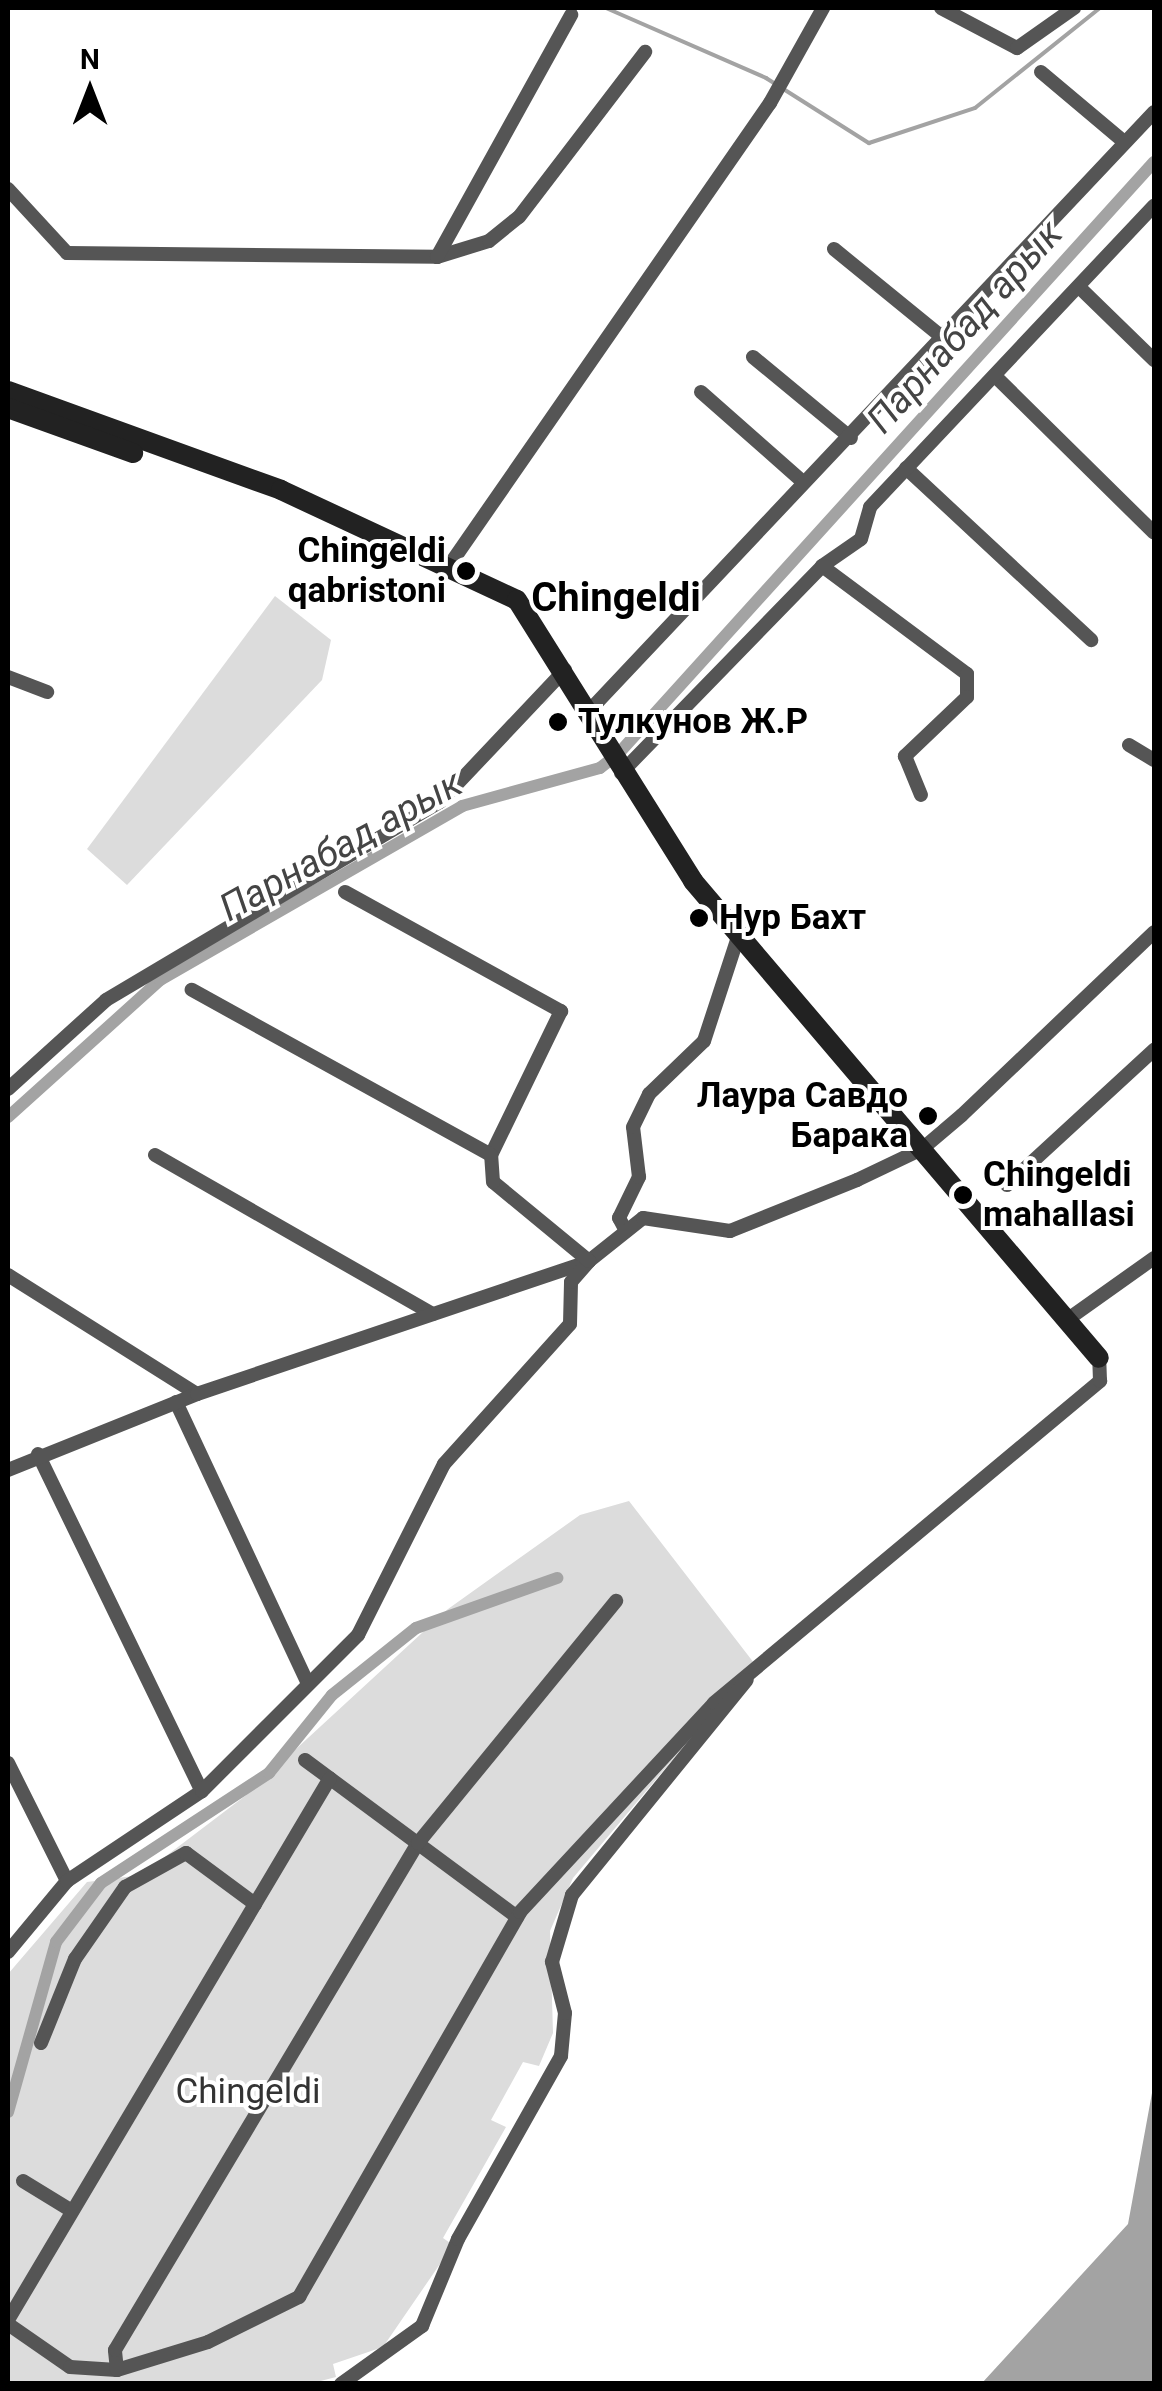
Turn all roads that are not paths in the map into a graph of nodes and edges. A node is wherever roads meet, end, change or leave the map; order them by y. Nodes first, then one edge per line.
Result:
1 (823, 8) edge
2 (941, 8) edge
3 (1074, 8) edge
4 (571, 15) dead end
5 (645, 52) dead end
6 (1041, 72) dead end
7 (1154, 112) edge
8 (1124, 142) junction
9 (8, 189) edge
10 (1154, 206) edge
11 (834, 249) dead end
12 (437, 257) junction
13 (1079, 287) junction
14 (947, 341) junction
15 (753, 357) dead end
16 (1154, 360) edge
17 (995, 376) junction
18 (8, 391) edge
19 (701, 392) dead end
20 (8, 408) edge
21 (851, 438) junction
22 (906, 468) junction
23 (803, 482) junction
24 (312, 508) junction
25 (1154, 533) edge
26 (822, 566) junction
27 (458, 567) junction
28 (1091, 640) dead end
29 (566, 670) junction
30 (8, 677) edge
31 (47, 692) dead end
32 (590, 712) junction
33 (1129, 745) dead end
34 (1154, 760) edge
35 (621, 772) junction
36 (921, 796) dead end
37 (344, 892) dead end
38 (1154, 932) edge
39 (740, 934) junction
40 (192, 990) dead end
41 (1154, 1050) edge
42 (8, 1090) edge
43 (922, 1149) junction
44 (155, 1155) dead end
45 (490, 1155) junction
46 (1007, 1185) dead end
47 (626, 1231) junction
48 (1154, 1258) edge
49 (589, 1261) junction
50 (8, 1275) edge
51 (433, 1314) junction
52 (1071, 1317) junction
53 (1099, 1358) joint
54 (196, 1394) junction
55 (176, 1402) junction
56 (38, 1454) junction
57 (9, 1466) edge
58 (616, 1601) dead end
59 (762, 1659) junction
60 (308, 1684) junction
61 (305, 1760) dead end
62 (8, 1763) edge
63 (330, 1778) junction
64 (202, 1790) junction
65 (418, 1843) junction
66 (67, 1881) junction
67 (255, 1904) junction
68 (517, 1917) junction
69 (8, 1952) edge
70 (41, 2044) dead end
71 (23, 2181) dead end
72 (72, 2211) junction
73 (8, 2322) edge
74 (117, 2370) junction
75 (341, 2384) edge

1 - 27 street
2 - 3 street
4 - 12 street
5 - 12 street
6 - 8 street
7 - 8 street
8 - 14 street
9 - 12 street
10 - 13 street
11 - 14 street
13 - 16 street
13 - 17 street
14 - 21 street
15 - 21 street
17 - 22 street
17 - 25 street
18 - 24 main road
19 - 23 street
20 - 24 main road
21 - 23 street
22 - 26 street
22 - 28 street
23 - 32 street
24 - 27 main road
26 - 35 street
26 - 36 street
27 - 29 main road
29 - 32 main road
29 - 42 street
30 - 31 street
32 - 35 main road
33 - 34 street
35 - 39 main road
37 - 45 street
38 - 43 street
39 - 43 main road
39 - 47 street
40 - 45 street
41 - 46 street
43 - 47 street
43 - 52 main road
44 - 51 street
45 - 49 street
47 - 49 street
48 - 52 street
49 - 51 street
49 - 60 street
50 - 54 street
51 - 54 street
52 - 53 main road
53 - 59 street
54 - 55 street
55 - 56 street
55 - 60 street
56 - 57 street
56 - 64 street
58 - 65 street
59 - 68 street
59 - 75 street
60 - 64 street
61 - 63 street
62 - 66 street
63 - 65 street
63 - 67 street
64 - 66 street
65 - 68 street
65 - 74 street
66 - 69 street
67 - 70 street
67 - 72 street
68 - 74 street
71 - 72 street
72 - 73 street
73 - 74 street

